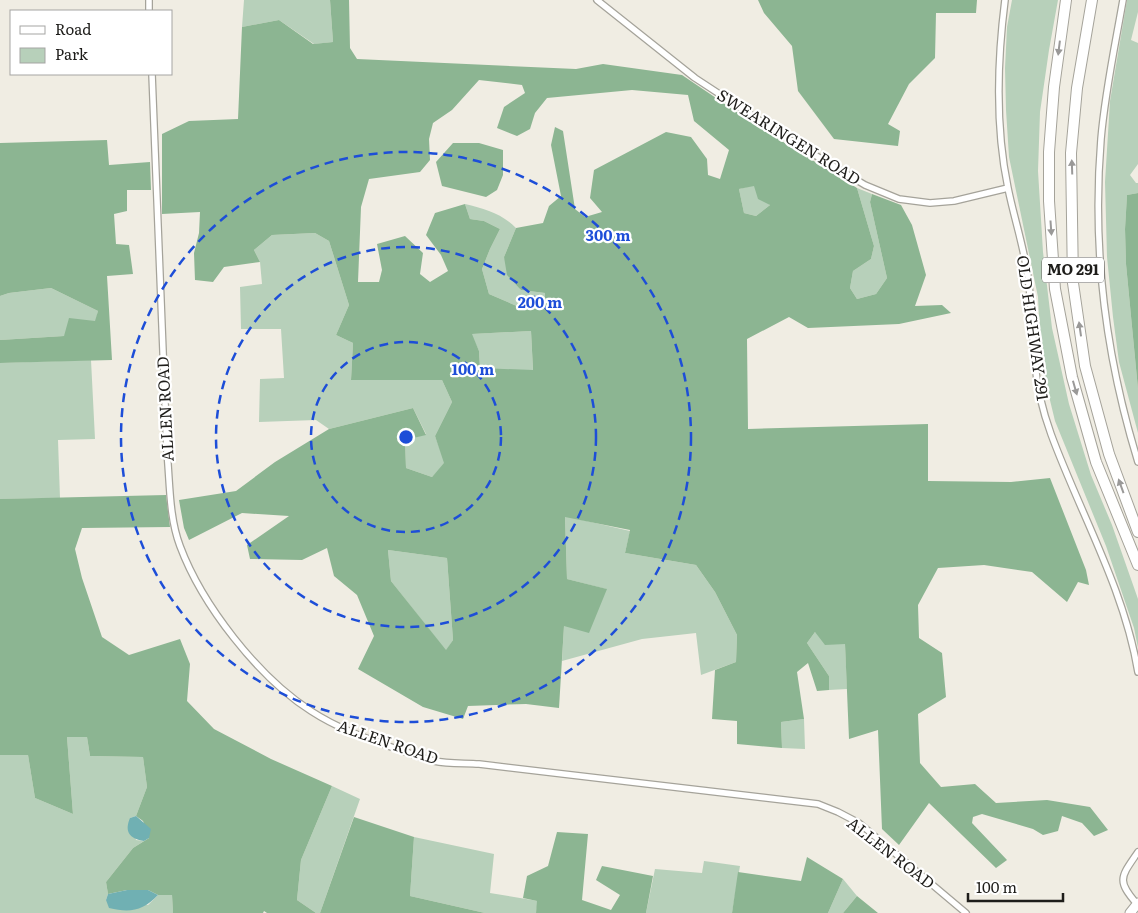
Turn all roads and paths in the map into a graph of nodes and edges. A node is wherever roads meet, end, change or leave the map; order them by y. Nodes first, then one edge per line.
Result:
1 (597, 0) edge
2 (1005, 0) edge
3 (1066, 0) edge
4 (1092, 0) edge
5 (1122, 0) edge
6 (152, 75) edge
7 (1008, 188) junction
8 (1138, 462) edge
9 (1138, 532) edge
10 (1138, 566) edge
11 (1138, 672) edge
12 (1138, 852) edge
13 (1138, 902) edge
14 (966, 913) edge
15 (1130, 913) edge

1 - 7 street, SWEARINGEN ROAD
2 - 7 street, OLD HIGHWAY 291
3 -> 10 highway, MO 291
9 -> 4 highway, MO 291
5 - 8 street
6 - 14 street, ALLEN ROAD
7 - 11 street, OLD HIGHWAY 291
12 - 13 street
13 - 15 main road

